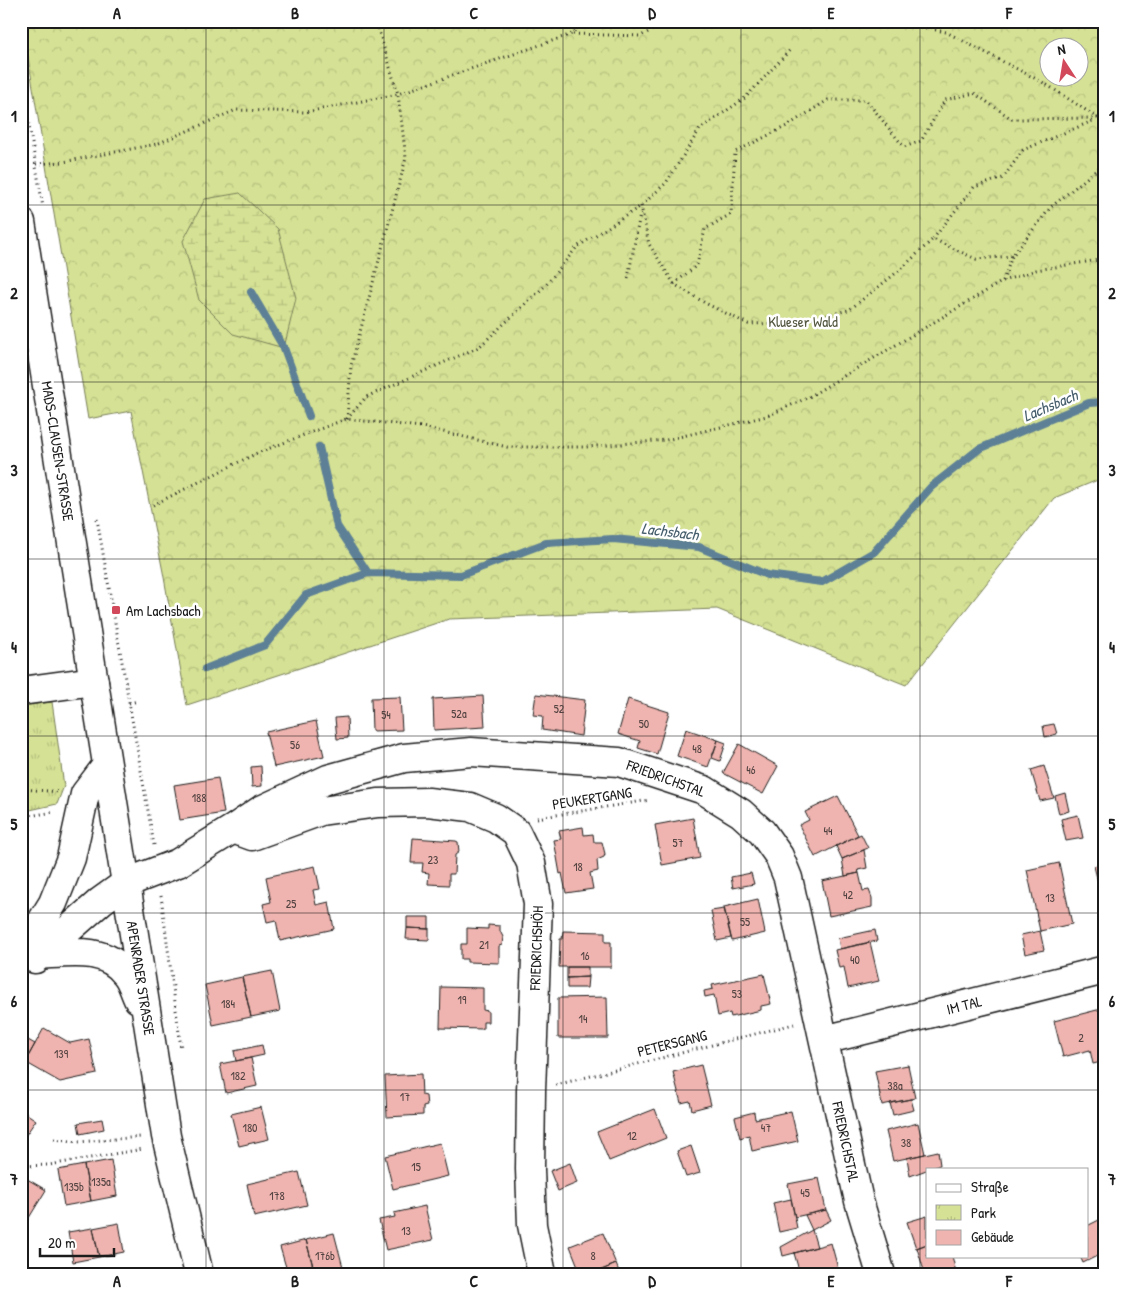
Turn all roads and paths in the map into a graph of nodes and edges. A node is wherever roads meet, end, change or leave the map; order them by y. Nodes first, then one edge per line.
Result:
1 (376, 21) edge
2 (582, 21) edge
3 (668, 21) edge
4 (891, 21) edge
5 (572, 34) junction
6 (790, 50) dead end
7 (398, 94) junction
8 (1098, 118) junction
9 (1105, 120) edge
10 (1105, 163) edge
11 (36, 164) dead end
12 (641, 206) junction
13 (21, 222) edge
14 (933, 239) junction
15 (1012, 256) junction
16 (1105, 259) edge
17 (628, 278) dead end
18 (1003, 281) junction
19 (674, 284) junction
20 (346, 419) junction
21 (153, 505) dead end
22 (94, 681) junction
23 (21, 691) edge
24 (138, 701) dead end
25 (129, 703) dead end
26 (107, 765) junction
27 (21, 789) edge
28 (652, 800) dead end
29 (83, 804) junction
30 (21, 817) edge
31 (233, 829) junction
32 (516, 832) junction
33 (126, 883) junction
34 (53, 903) junction
35 (27, 961) edge
36 (1105, 970) edge
37 (149, 1026) junction
38 (822, 1028) junction
39 (531, 1091) junction
40 (124, 1137) dead end
41 (54, 1139) dead end
42 (127, 1152) dead end
43 (21, 1166) edge
44 (199, 1274) edge
45 (542, 1274) edge
46 (881, 1274) edge

1 - 7 path
2 - 5 path
3 - 5 path
4 - 8 path
5 - 7 path
6 - 12 path
7 - 11 path
7 - 20 path
8 - 9 path
8 - 14 path
8 - 19 path
10 - 15 path
12 - 17 path
12 - 19 path
12 - 20 path
13 - 22 street, MADS-CLAUSEN-STRASSE
14 - 15 path
14 - 19 path
15 - 18 path
16 - 18 path
18 - 20 path
20 - 21 path
22 - 23 street
22 - 26 street, APENRADER STRASSE
24 - 25 path
26 - 29 street
26 - 33 street, APENRADER STRASSE
27 - 29 path
28 - 32 path, PEUKERTGANG
29 - 30 path
29 - 34 street
31 - 32 street, FRIEDRICHSHÖH
31 - 33 street
31 - 38 street, FRIEDRICHSTAL
32 - 39 street, FRIEDRICHSHÖH
33 - 34 street
33 - 35 street
33 - 37 street, APENRADER STRASSE
34 - 35 street
35 - 37 street
36 - 38 street, IM TAL
37 - 44 street, APENRADER STRASSE
38 - 39 path, PETERSGANG
38 - 46 street, FRIEDRICHSTAL
39 - 45 street, FRIEDRICHSHÖH
40 - 41 path
42 - 43 path

